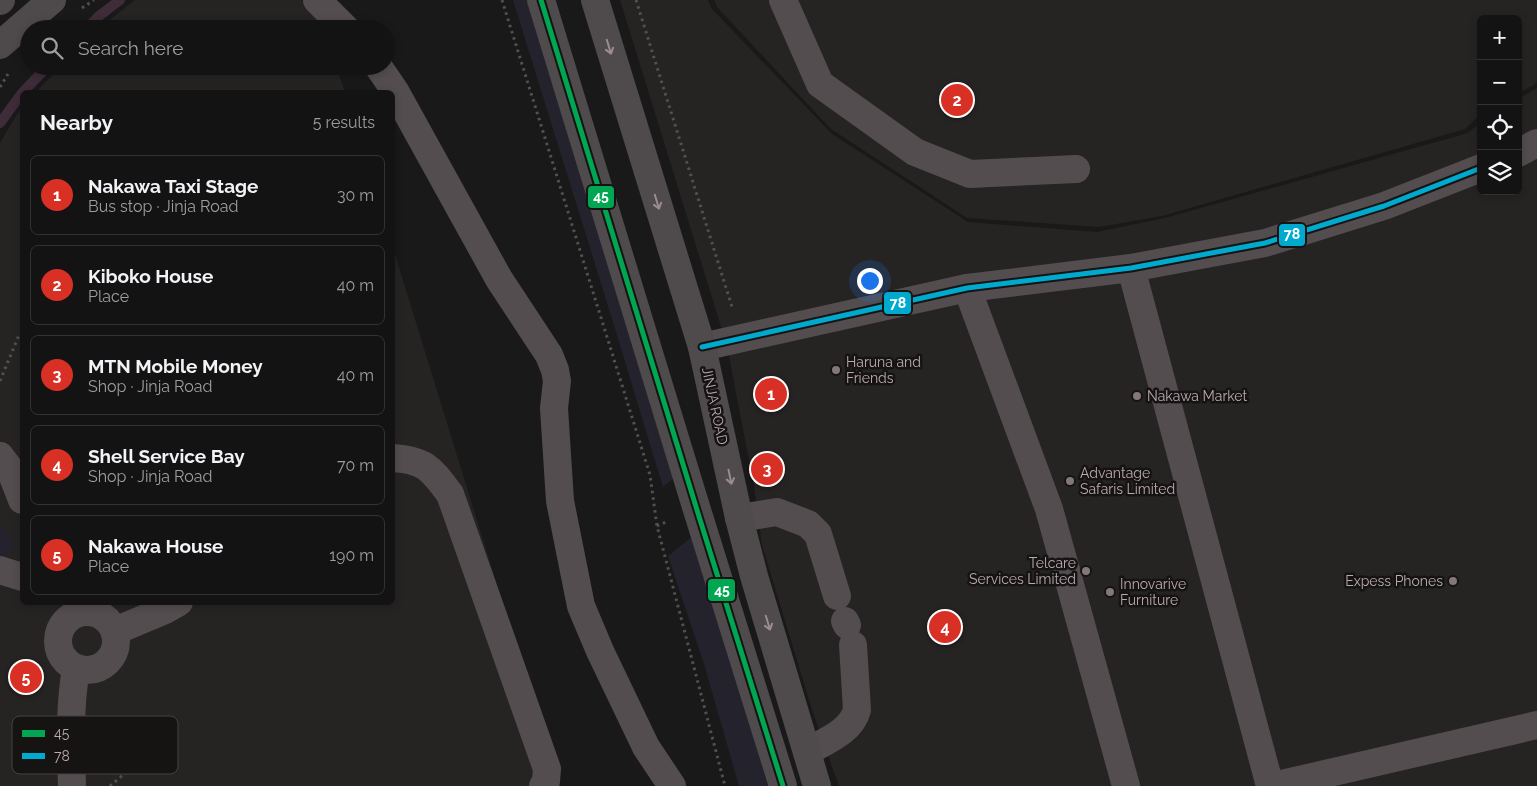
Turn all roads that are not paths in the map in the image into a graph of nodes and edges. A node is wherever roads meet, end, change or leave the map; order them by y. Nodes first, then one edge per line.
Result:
1 (52, 0) edge
2 (317, 0) edge
3 (541, 0) edge
4 (595, 0) edge
5 (783, 0) edge
6 (29, 20) edge
7 (337, 20) edge
8 (20, 28) edge
9 (0, 45) edge
10 (384, 75) edge
11 (394, 90) edge
12 (395, 91) edge
13 (1537, 144) edge
14 (1522, 151) edge
15 (1076, 169) dead end
16 (1477, 170) edge
17 (1131, 268) junction
18 (967, 288) junction
19 (702, 347) junction
20 (0, 456) edge
21 (395, 458) edge
22 (20, 495) edge
23 (739, 518) junction
24 (0, 570) edge
25 (20, 576) edge
26 (174, 605) edge
27 (62, 611) edge
28 (115, 631) junction
29 (76, 669) junction
30 (70, 716) edge
31 (1537, 725) edge
32 (807, 752) junction
33 (543, 786) edge
34 (672, 786) edge
35 (783, 786) edge
36 (817, 786) edge
37 (1126, 786) edge
38 (1272, 786) edge

1 - 6 main road
2 - 7 street
3 - 35 highway
4 -> 19 highway, JINJA ROAD
5 - 15 street
8 - 9 main road
10 - 11 street
12 - 34 street
13 - 14 street
16 - 17 street
17 - 18 street
17 - 38 street
18 - 19 street
18 - 37 street
19 -> 23 highway, JINJA ROAD
20 - 22 street
21 - 33 street
23 -> 32 highway, JINJA ROAD
23 - 32 street
24 - 25 street
26 - 28 street
27 - 28 street
27 - 29 street
28 - 29 street
29 - 30 street
31 - 38 street
32 - 36 highway, JINJA ROAD

